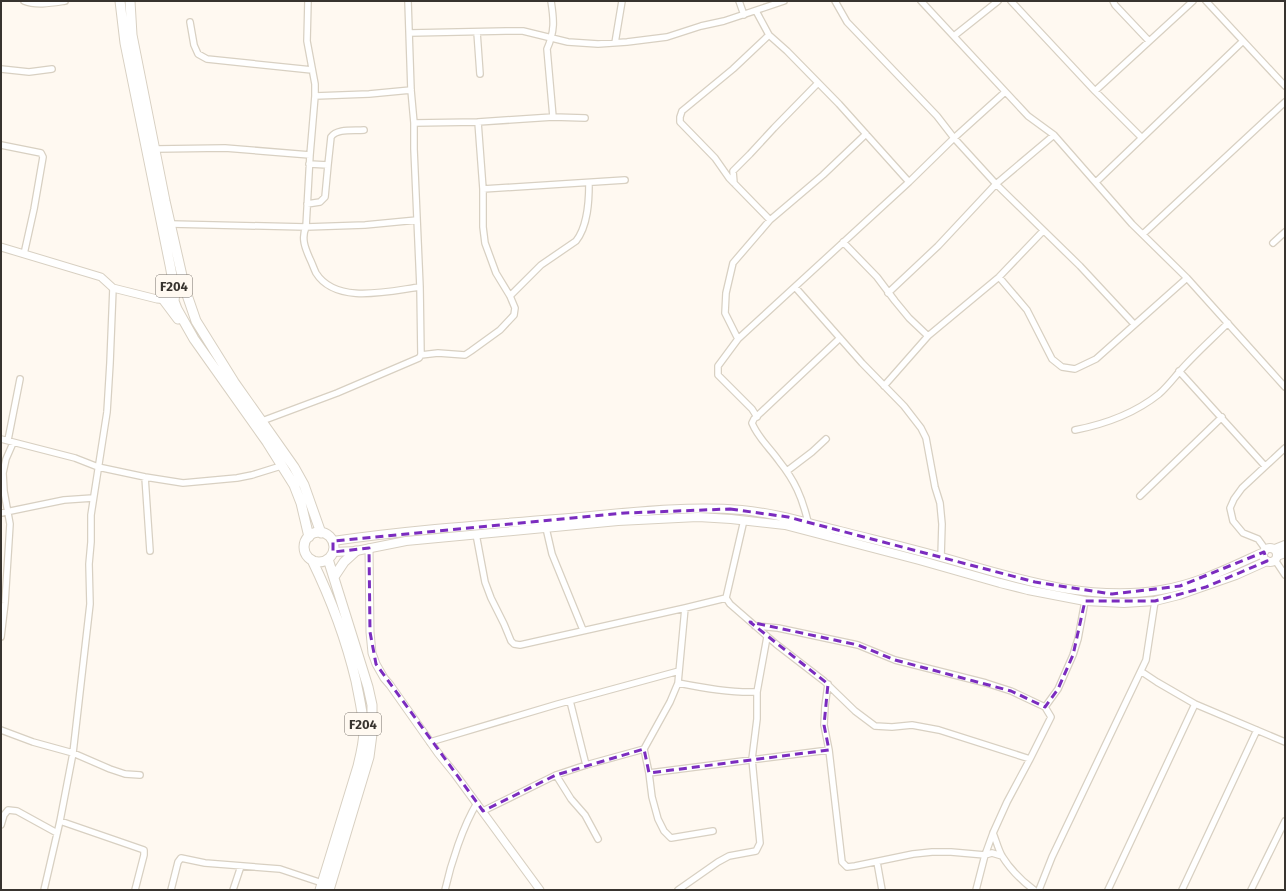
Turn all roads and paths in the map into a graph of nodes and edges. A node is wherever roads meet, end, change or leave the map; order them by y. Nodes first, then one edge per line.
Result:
1 (24, 1) edge
2 (65, 1) edge
3 (120, 1) edge
4 (130, 1) edge
5 (308, 1) edge
6 (408, 1) edge
7 (552, 1) edge
8 (622, 1) edge
9 (739, 1) edge
10 (784, 1) edge
11 (835, 1) edge
12 (921, 1) edge
13 (998, 1) edge
14 (1011, 1) edge
15 (1113, 1) edge
16 (1194, 1) edge
17 (1206, 1) edge
18 (756, 11) junction
19 (744, 15) junction
20 (190, 22) dead end
21 (477, 32) junction
22 (410, 33) junction
23 (769, 35) junction
24 (954, 36) junction
25 (551, 39) junction
26 (1149, 41) junction
27 (1243, 41) junction
28 (615, 43) junction
29 (1, 69) edge
30 (52, 69) dead end
31 (312, 70) junction
32 (480, 74) dead end
33 (818, 83) junction
34 (1285, 86) edge
35 (411, 90) junction
36 (1095, 91) junction
37 (1006, 92) junction
38 (315, 96) junction
39 (1285, 102) edge
40 (552, 117) junction
41 (585, 118) dead end
42 (478, 122) junction
43 (414, 123) junction
44 (364, 130) dead end
45 (866, 134) junction
46 (1054, 135) junction
47 (954, 138) junction
48 (1142, 138) junction
49 (1, 145) edge
50 (156, 150) junction
51 (310, 155) junction
52 (309, 164) junction
53 (328, 165) junction
54 (626, 180) dead end
55 (909, 182) junction
56 (1096, 182) junction
57 (589, 183) junction
58 (734, 183) junction
59 (996, 184) junction
60 (483, 189) junction
61 (307, 204) junction
62 (417, 220) junction
63 (770, 220) junction
64 (171, 224) junction
65 (306, 227) junction
66 (1043, 231) junction
67 (1285, 232) edge
68 (1143, 234) junction
69 (843, 242) junction
70 (1274, 243) dead end
71 (1, 247) edge
72 (24, 254) junction
73 (999, 277) junction
74 (1187, 278) junction
75 (795, 287) junction
76 (113, 288) junction
77 (420, 288) junction
78 (888, 293) junction
79 (175, 296) junction
80 (510, 296) junction
81 (188, 297) junction
82 (160, 299) junction
83 (1228, 323) junction
84 (1134, 324) junction
85 (192, 335) junction
86 (928, 336) junction
87 (840, 338) junction
88 (738, 339) junction
89 (421, 355) junction
90 (1179, 371) junction
91 (20, 379) dead end
92 (884, 386) junction
93 (1285, 388) edge
94 (757, 417) junction
95 (1222, 417) junction
96 (262, 421) junction
97 (1075, 430) dead end
98 (1, 439) edge
99 (826, 439) dead end
100 (10, 442) junction
101 (282, 448) junction
102 (1285, 448) edge
103 (274, 455) junction
104 (281, 466) junction
105 (1265, 466) junction
106 (98, 467) junction
107 (787, 471) junction
108 (145, 477) junction
109 (1140, 496) dead end
110 (93, 498) junction
111 (9, 512) junction
112 (1, 514) edge
113 (744, 520) junction
114 (808, 522) junction
115 (546, 528) junction
116 (321, 533) junction
117 (476, 534) junction
118 (309, 537) junction
119 (333, 541) junction
120 (1285, 545) edge
121 (369, 548) junction
122 (150, 551) dead end
123 (356, 551) junction
124 (1265, 551) junction
125 (331, 555) junction
126 (1276, 556) edge
127 (941, 557) junction
128 (312, 560) junction
129 (1285, 575) edge
130 (334, 577) junction
131 (726, 598) junction
132 (1085, 601) junction
133 (1155, 601) junction
134 (685, 608) junction
135 (755, 626) junction
136 (584, 630) junction
137 (1, 637) edge
138 (767, 637) junction
139 (679, 672) junction
140 (1142, 672) junction
141 (678, 683) junction
142 (828, 684) junction
143 (757, 692) junction
144 (570, 701) junction
145 (1195, 704) junction
146 (1045, 707) junction
147 (1, 730) edge
148 (1257, 730) junction
149 (430, 742) junction
150 (1285, 742) edge
151 (644, 749) junction
152 (829, 750) junction
153 (73, 753) junction
154 (752, 759) junction
155 (1030, 760) junction
156 (586, 765) junction
157 (649, 773) junction
158 (140, 775) dead end
159 (556, 775) junction
160 (477, 803) junction
161 (483, 811) junction
162 (60, 821) junction
163 (1285, 821) edge
164 (1, 825) edge
165 (713, 831) dead end
166 (1283, 832) edge
167 (57, 833) junction
168 (993, 833) junction
169 (598, 839) dead end
170 (985, 855) junction
171 (1002, 856) junction
172 (877, 862) junction
173 (241, 866) junction
174 (321, 886) edge
175 (44, 890) edge
176 (135, 890) edge
177 (171, 890) edge
178 (233, 890) edge
179 (329, 890) edge
180 (445, 890) edge
181 (540, 890) edge
182 (678, 890) edge
183 (882, 890) edge
184 (976, 890) edge
185 (1034, 890) edge
186 (1039, 890) edge
187 (1108, 890) edge
188 (1182, 890) edge
189 (1251, 890) edge

1 - 2 street
3 - 79 main road, F204
4 - 50 main road, F204
5 - 31 street
6 - 22 street
7 - 25 street
8 - 28 street
9 - 19 street
10 - 18 street
11 - 47 street
12 - 24 street
13 - 24 street
14 - 36 street
15 - 26 street
16 - 26 street
17 - 27 street
18 - 19 street
18 - 23 street
19 - 28 street
20 - 31 street
21 - 22 street
21 - 25 street
21 - 32 street
22 - 35 street
23 - 33 street
23 - 58 street
24 - 37 street
25 - 28 street
25 - 40 street
26 - 36 street
27 - 34 street
27 - 48 street
29 - 30 street
31 - 38 street
33 - 45 street
33 - 58 street
35 - 38 street
35 - 43 street
36 - 48 street
37 - 46 street
37 - 47 street
38 - 51 street
39 - 68 street
40 - 41 street
40 - 42 street
42 - 43 street
42 - 60 street
43 - 62 street
44 - 53 street
45 - 55 street
45 - 63 street
46 - 56 street
46 - 59 street
47 - 55 street
47 - 59 street
48 - 56 street
49 - 72 street
50 - 51 street
50 - 64 main road, F204
51 - 52 street
52 - 53 street
52 - 61 street
53 - 61 street
54 - 57 street
55 - 69 street
56 - 68 street
57 - 60 street
57 - 80 street
58 - 63 street
59 - 66 street
59 - 78 street
60 - 80 street
61 - 65 street
62 - 65 street
62 - 77 street
63 - 88 street
64 - 65 street
64 - 81 main road, F204
65 - 77 street
66 - 73 street
66 - 84 street
67 - 70 street
68 - 74 street
69 - 75 street
69 - 78 street
71 - 72 street
72 - 76 street
73 - 84 street
73 - 86 street
74 - 83 street
74 - 84 street
75 - 87 street
75 - 88 street
76 - 82 street
76 - 106 street
77 - 89 street
78 - 86 street
79 - 81 street
79 - 82 main road
79 - 85 main road, F204
80 - 89 street
81 - 96 main road, F204
82 - 85 main road
83 - 90 street
83 - 93 street
85 - 103 main road, F204
86 - 92 street
87 - 92 street
87 - 94 street
88 - 94 street
89 - 96 street
90 - 95 street
90 - 97 street
91 - 100 street
92 - 127 street
94 - 107 street
95 - 105 street
95 - 109 street
96 - 101 main road, F204
98 - 100 street
99 - 107 street
100 - 106 street
100 - 111 street
101 - 103 main road
101 - 116 main road, F204
102 - 105 street
103 - 104 main road, F204
104 - 108 street
104 - 118 main road, F204
105 - 124 street
106 - 108 street
106 - 110 street
107 - 114 street
108 - 122 street
110 - 111 street
110 - 153 street
111 - 112 street
111 - 137 street
113 - 115 main road
113 - 131 street
113 - 132 main road
114 - 119 main road
114 - 127 main road
115 - 117 main road
115 - 136 street
116 - 118 main road
116 - 119 main road
117 - 121 main road
117 - 136 street
118 - 128 main road, F204
119 - 125 main road, F204
120 - 126 main road
121 - 123 main road
121 - 149 street
123 - 125 main road
123 - 130 main road
124 - 126 main road
124 - 127 main road
125 - 128 main road
125 - 130 main road, F204
126 - 129 street
126 - 133 main road
128 - 174 main road, F204
130 - 179 main road, F204
131 - 134 street
131 - 135 street
132 - 133 main road
132 - 146 street
133 - 140 street
134 - 136 street
134 - 139 street
135 - 138 street
135 - 146 street
138 - 142 street
138 - 143 street
139 - 141 street
139 - 144 street
140 - 145 street
140 - 186 street
141 - 143 street
141 - 151 street
142 - 152 street
142 - 155 street
143 - 154 street
144 - 149 street
144 - 156 street
145 - 148 street
145 - 187 street
146 - 155 street
147 - 153 street
148 - 150 street
148 - 188 street
149 - 160 street
151 - 156 street
151 - 157 street
152 - 154 street
152 - 172 street
153 - 158 street
153 - 162 street
154 - 157 street
154 - 182 street
155 - 168 street
156 - 159 street
157 - 165 street
159 - 161 street
159 - 169 street
160 - 161 street
160 - 180 street
161 - 181 street
162 - 167 street
162 - 176 street
163 - 166 street
164 - 167 street
166 - 189 street
167 - 175 street
168 - 170 street
168 - 171 street
170 - 171 street
170 - 172 street
170 - 184 street
171 - 185 street
172 - 183 street
173 - 174 street
173 - 177 street
173 - 178 street

